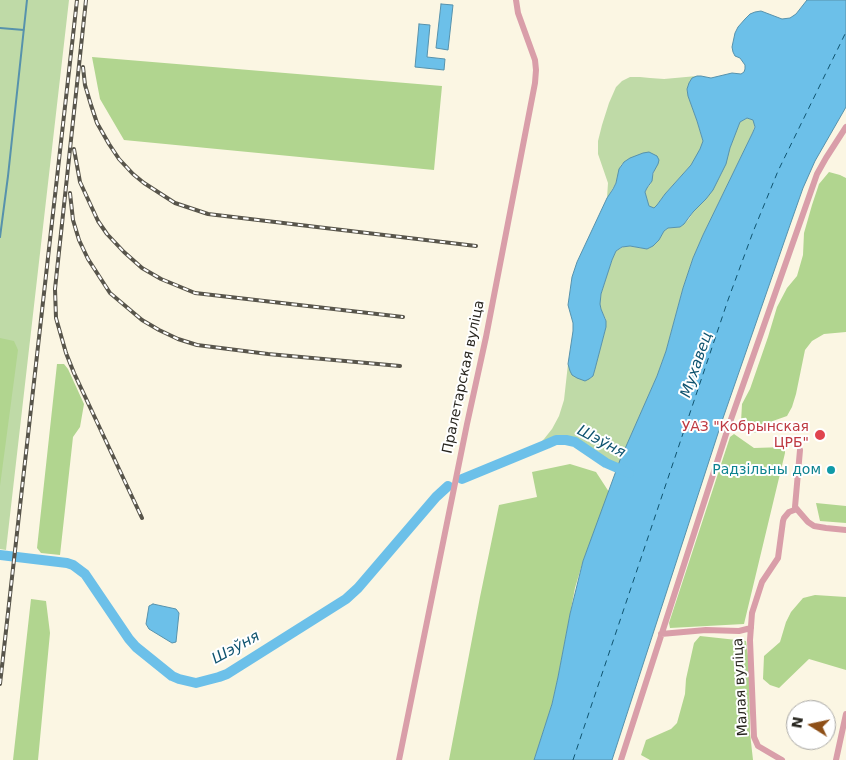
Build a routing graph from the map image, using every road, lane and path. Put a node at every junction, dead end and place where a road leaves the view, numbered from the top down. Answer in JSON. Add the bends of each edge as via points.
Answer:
{"nodes":[{"id":1,"x":516,"y":0,"type":"edge"},
{"id":2,"x":846,"y":127,"type":"edge"},
{"id":3,"x":800,"y":450,"type":"dead end"},
{"id":4,"x":797,"y":509,"type":"junction"},
{"id":5,"x":846,"y":530,"type":"edge"},
{"id":6,"x":751,"y":628,"type":"junction"},
{"id":7,"x":662,"y":634,"type":"junction"},
{"id":8,"x":846,"y":714,"type":"edge"},
{"id":9,"x":399,"y":760,"type":"edge"},
{"id":10,"x":621,"y":760,"type":"edge"},
{"id":11,"x":782,"y":760,"type":"edge"},
{"id":12,"x":836,"y":760,"type":"edge"}],
"edges":[{"from":1,"to":9,"type":"street","name":"Пралетарская вуліца","via":[[535,60],[535,83]]},
{"from":2,"to":7,"type":"street","via":[[818,174],[729,425]]},
{"from":3,"to":4,"type":"street","via":[[794,502]]},
{"from":4,"to":5,"type":"street","via":[[814,526]]},
{"from":4,"to":6,"type":"street","name":"Малая вуліца","via":[[784,518],[778,558],[762,582],[752,613]]},
{"from":6,"to":7,"type":"street"},
{"from":6,"to":11,"type":"street","name":"Малая вуліца","via":[[754,737],[758,746]]},
{"from":7,"to":10,"type":"street"},
{"from":8,"to":12,"type":"street"}]}
